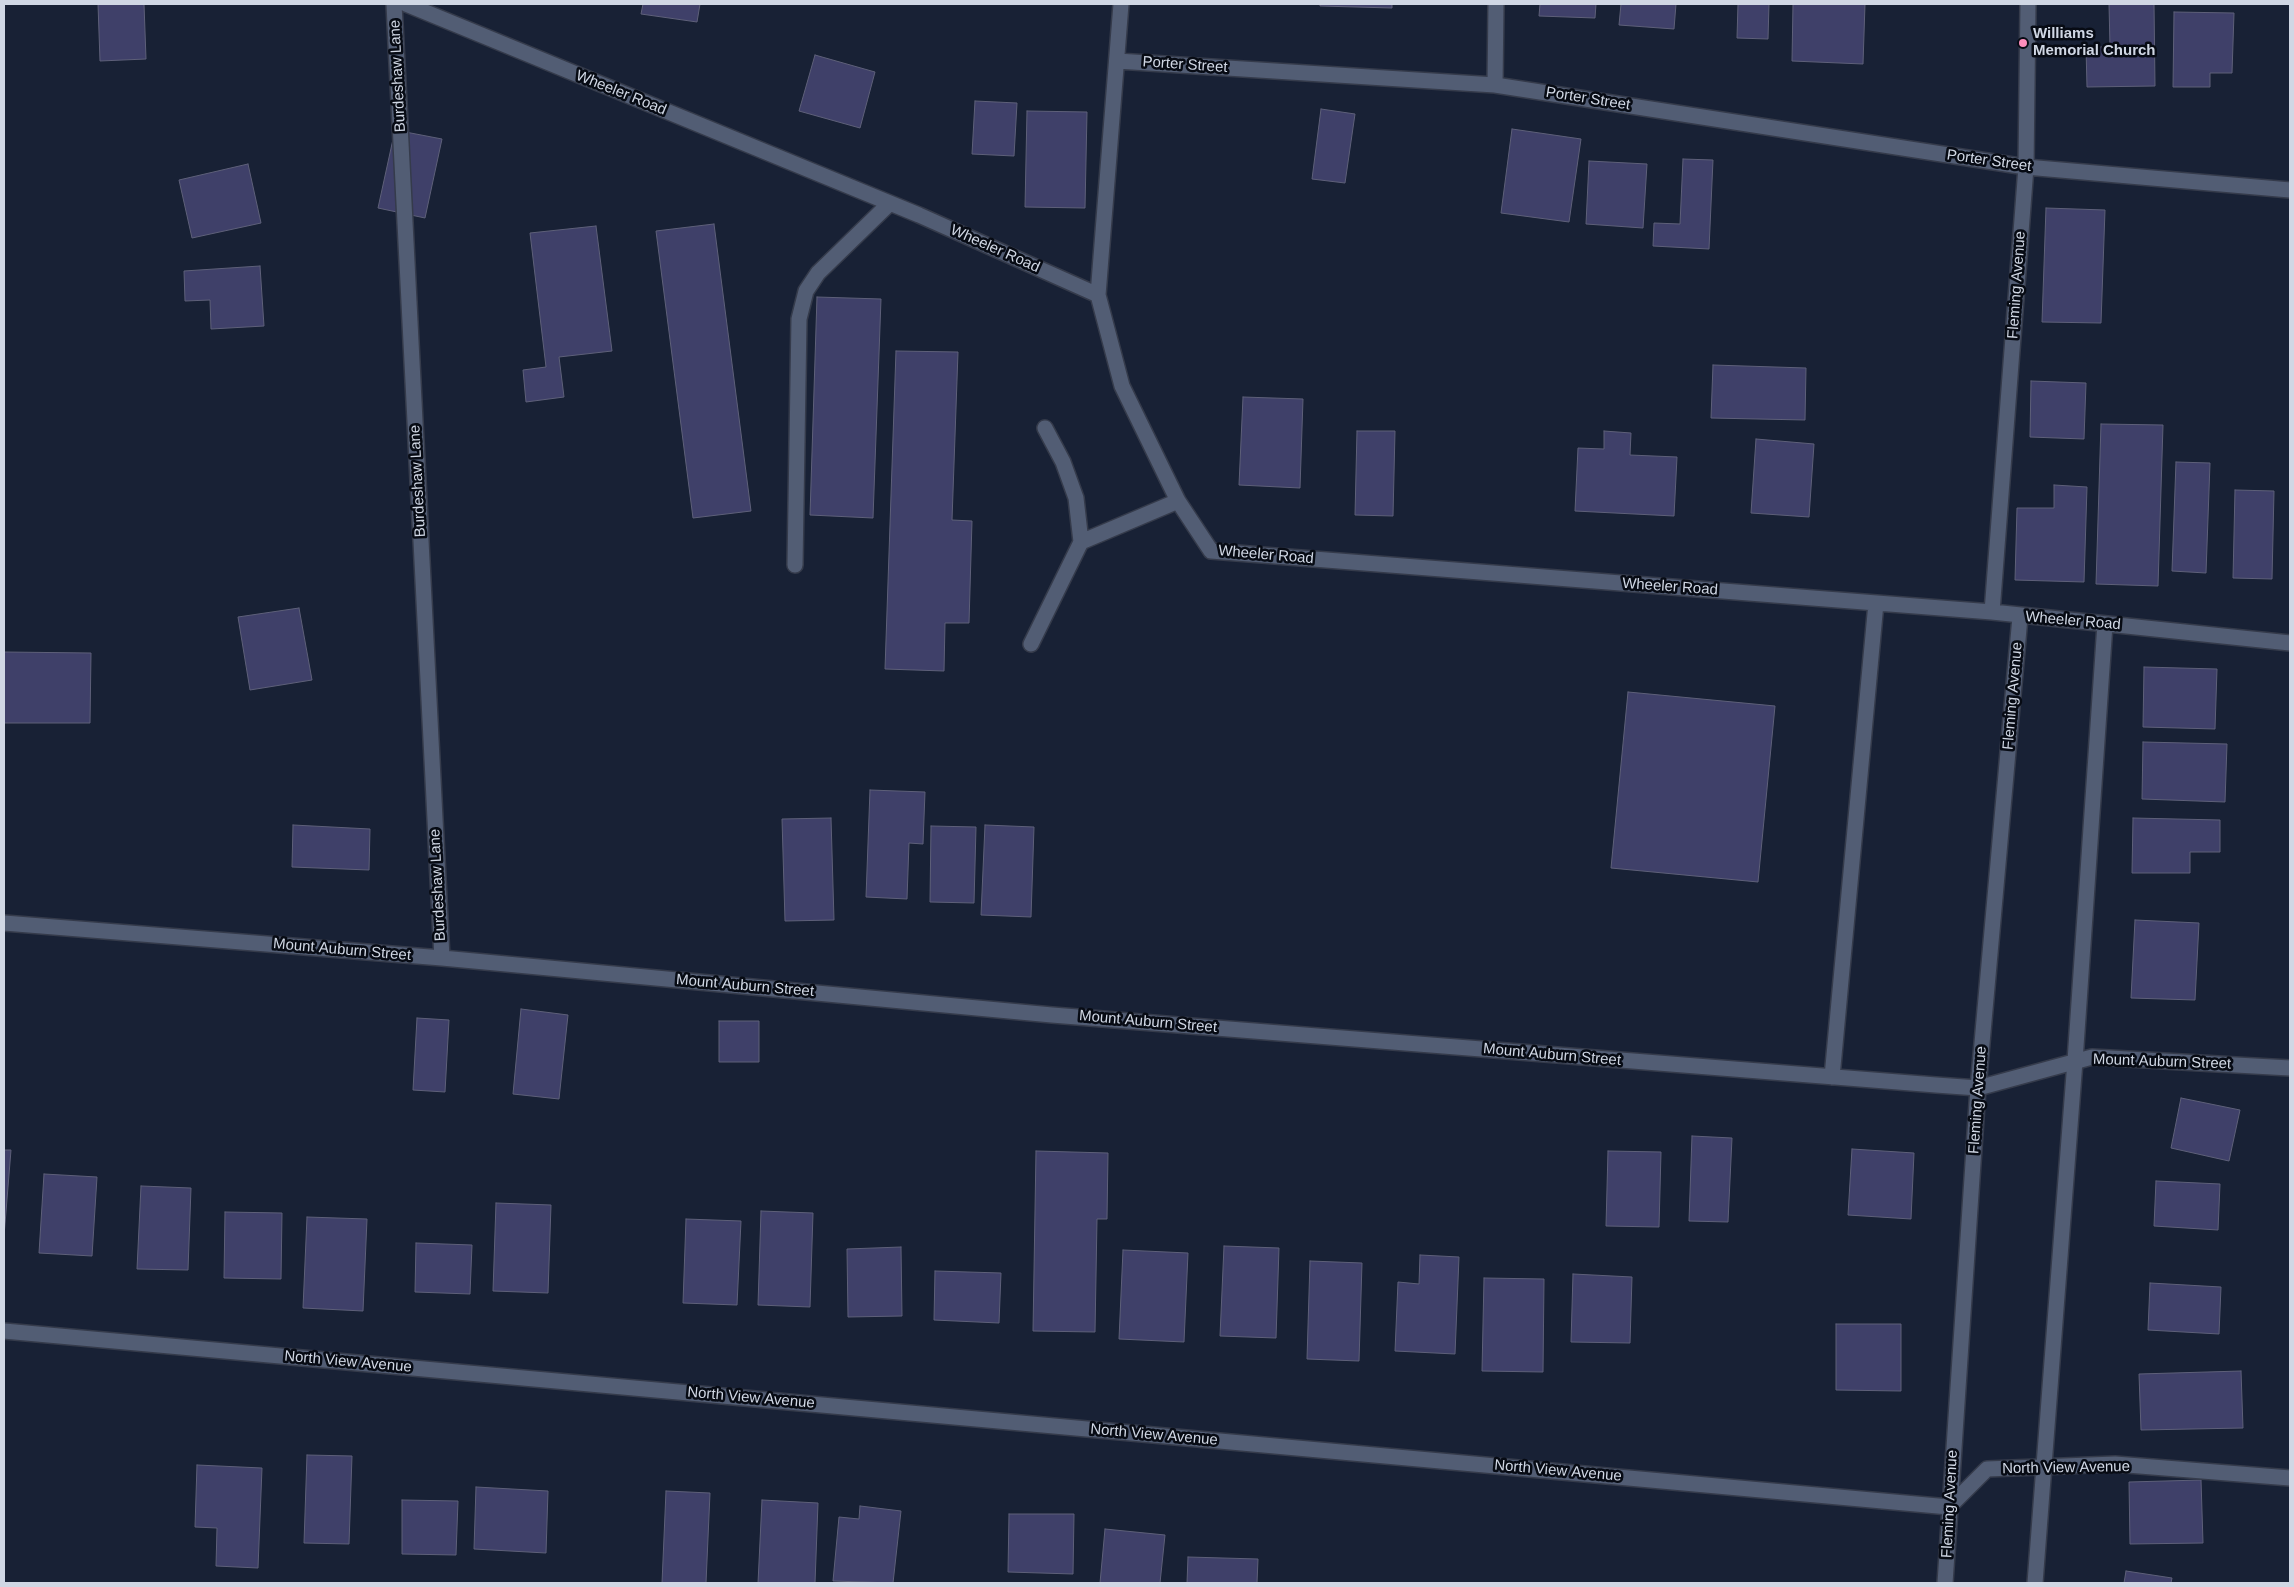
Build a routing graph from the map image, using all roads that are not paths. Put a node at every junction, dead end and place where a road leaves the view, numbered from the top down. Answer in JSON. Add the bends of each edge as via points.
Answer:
{"nodes":[{"id":1,"x":394,"y":4,"type":"edge"},
{"id":2,"x":406,"y":4,"type":"edge"},
{"id":3,"x":1121,"y":4,"type":"edge"},
{"id":4,"x":1496,"y":4,"type":"edge"},
{"id":5,"x":2028,"y":4,"type":"edge"},
{"id":6,"x":1117,"y":61,"type":"junction"},
{"id":7,"x":1495,"y":85,"type":"junction"},
{"id":8,"x":2026,"y":167,"type":"junction"},
{"id":9,"x":2290,"y":190,"type":"edge"},
{"id":10,"x":890,"y":203,"type":"junction"},
{"id":11,"x":1098,"y":295,"type":"junction"},
{"id":12,"x":1045,"y":428,"type":"dead end"},
{"id":13,"x":1178,"y":501,"type":"junction"},
{"id":14,"x":1081,"y":542,"type":"junction"},
{"id":15,"x":795,"y":565,"type":"dead end"},
{"id":16,"x":1876,"y":603,"type":"junction"},
{"id":17,"x":1992,"y":612,"type":"junction"},
{"id":18,"x":2020,"y":617,"type":"junction"},
{"id":19,"x":2105,"y":624,"type":"junction"},
{"id":20,"x":2290,"y":643,"type":"edge"},
{"id":21,"x":1031,"y":644,"type":"dead end"},
{"id":22,"x":4,"y":923,"type":"edge"},
{"id":23,"x":442,"y":958,"type":"junction"},
{"id":24,"x":2075,"y":1061,"type":"junction"},
{"id":25,"x":2290,"y":1068,"type":"edge"},
{"id":26,"x":1832,"y":1077,"type":"junction"},
{"id":27,"x":1978,"y":1088,"type":"junction"},
{"id":28,"x":4,"y":1331,"type":"edge"},
{"id":29,"x":2042,"y":1467,"type":"junction"},
{"id":30,"x":2290,"y":1478,"type":"edge"},
{"id":31,"x":1949,"y":1506,"type":"junction"},
{"id":32,"x":1945,"y":1583,"type":"edge"},
{"id":33,"x":2034,"y":1583,"type":"edge"}],
"edges":[{"from":1,"to":23,"type":"street","name":"Burdeshaw Lane"},
{"from":2,"to":10,"type":"street","name":"Wheeler Road"},
{"from":3,"to":6,"type":"street"},
{"from":4,"to":7,"type":"street"},
{"from":5,"to":8,"type":"street","name":"Fleming Avenue"},
{"from":6,"to":7,"type":"street","name":"Porter Street"},
{"from":6,"to":11,"type":"street"},
{"from":7,"to":8,"type":"street","name":"Porter Street"},
{"from":8,"to":9,"type":"street","name":"Porter Street"},
{"from":8,"to":17,"type":"street","name":"Fleming Avenue"},
{"from":10,"to":11,"type":"street","name":"Wheeler Road"},
{"from":10,"to":15,"type":"street","via":[[818,273],[806,291],[799,319]]},
{"from":11,"to":13,"type":"street","name":"Wheeler Road","via":[[1122,386]]},
{"from":12,"to":14,"type":"street","via":[[1063,462],[1076,498]]},
{"from":13,"to":14,"type":"street"},
{"from":13,"to":16,"type":"street","name":"Wheeler Road","via":[[1211,551]]},
{"from":14,"to":21,"type":"street"},
{"from":16,"to":17,"type":"street","name":"Wheeler Road"},
{"from":16,"to":26,"type":"street"},
{"from":17,"to":18,"type":"street","name":"Wheeler Road"},
{"from":18,"to":19,"type":"street","name":"Wheeler Road"},
{"from":18,"to":27,"type":"street","name":"Fleming Avenue"},
{"from":19,"to":20,"type":"street","name":"Wheeler Road"},
{"from":19,"to":24,"type":"street"},
{"from":22,"to":23,"type":"street","name":"Mount Auburn Street"},
{"from":23,"to":26,"type":"street","name":"Mount Auburn Street","via":[[1062,1016]]},
{"from":24,"to":25,"type":"street","name":"Mount Auburn Street","via":[[2092,1057]]},
{"from":24,"to":27,"type":"street","name":"Mount Auburn Street"},
{"from":24,"to":29,"type":"street"},
{"from":26,"to":27,"type":"street","name":"Mount Auburn Street"},
{"from":27,"to":31,"type":"street","name":"Fleming Avenue"},
{"from":28,"to":31,"type":"street","name":"North View Avenue"},
{"from":29,"to":30,"type":"street","name":"North View Avenue","via":[[2115,1464]]},
{"from":29,"to":31,"type":"street","name":"North View Avenue","via":[[1987,1469]]},
{"from":29,"to":33,"type":"street"},
{"from":31,"to":32,"type":"street","name":"Fleming Avenue"}]}
